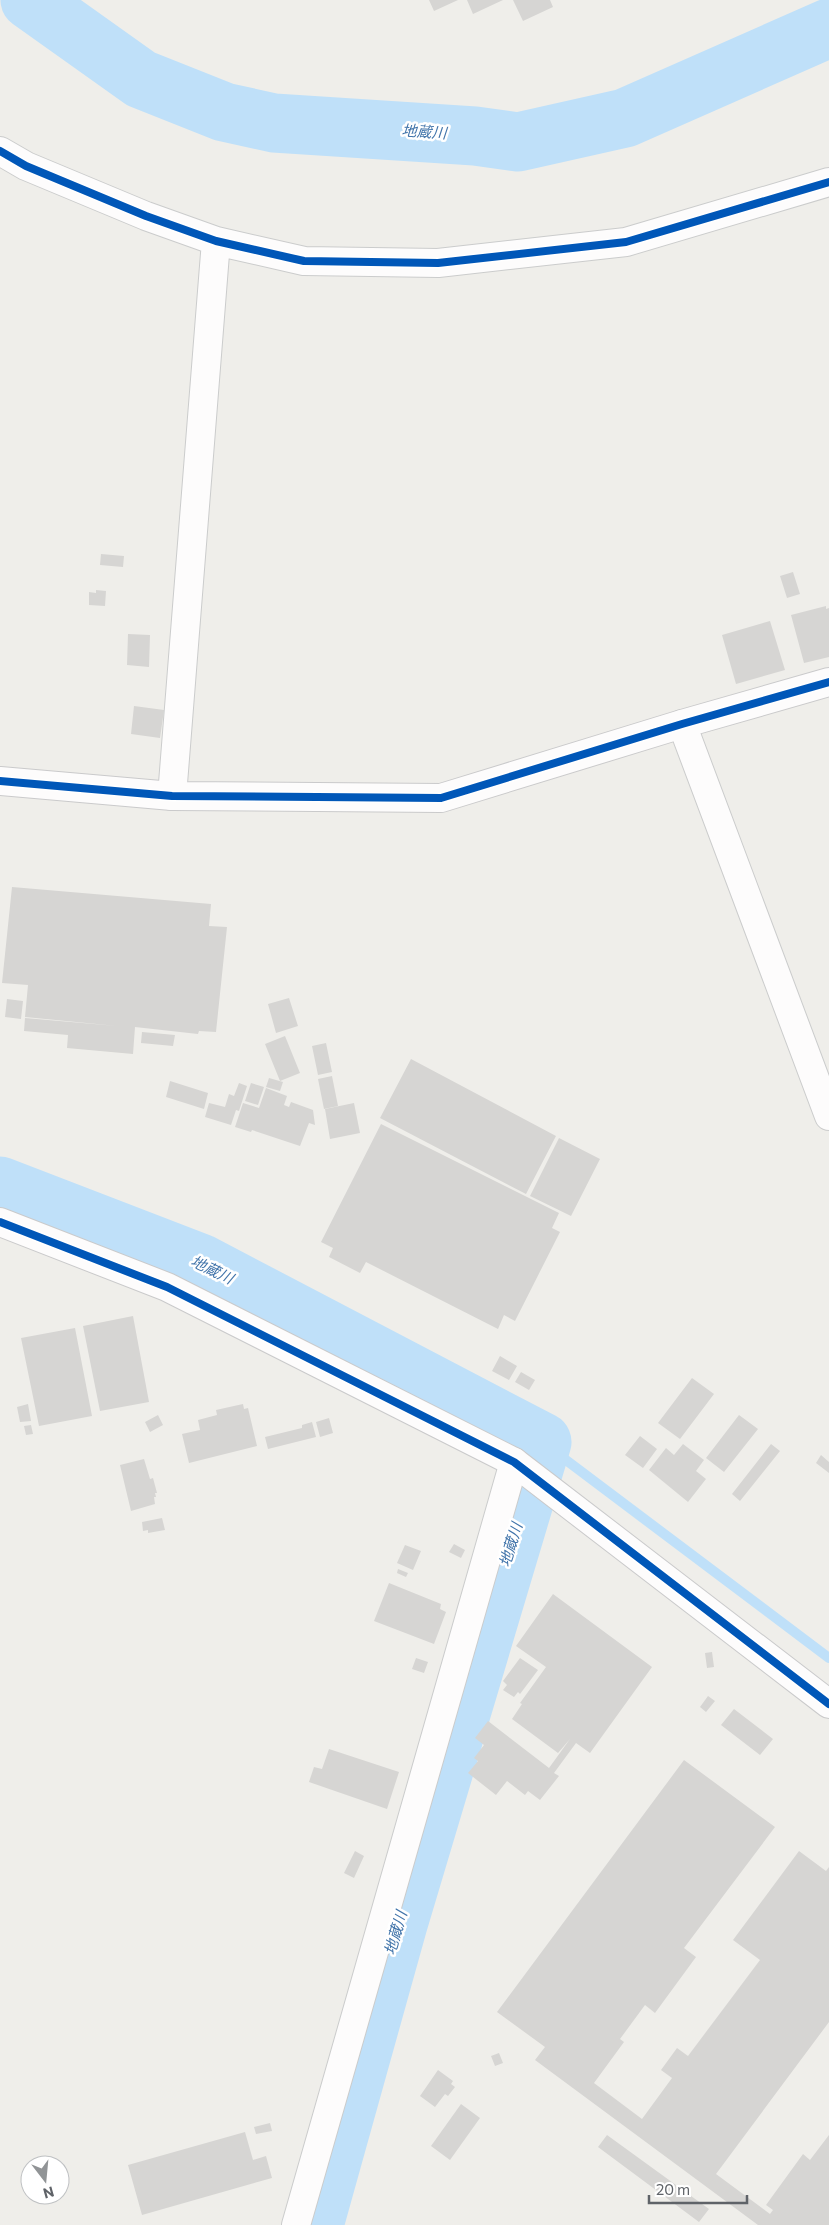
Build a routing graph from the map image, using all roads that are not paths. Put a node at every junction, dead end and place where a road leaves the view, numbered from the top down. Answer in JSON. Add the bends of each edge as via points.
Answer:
{"nodes":[{"id":1,"x":0,"y":151,"type":"edge"},
{"id":2,"x":829,"y":182,"type":"edge"},
{"id":3,"x":216,"y":241,"type":"junction"},
{"id":4,"x":829,"y":682,"type":"edge"},
{"id":5,"x":682,"y":724,"type":"junction"},
{"id":6,"x":0,"y":780,"type":"edge"},
{"id":7,"x":172,"y":796,"type":"junction"},
{"id":8,"x":829,"y":1116,"type":"edge"},
{"id":9,"x":0,"y":1222,"type":"edge"},
{"id":10,"x":514,"y":1462,"type":"junction"},
{"id":11,"x":829,"y":1704,"type":"edge"},
{"id":12,"x":296,"y":2225,"type":"edge"}],
"edges":[{"from":1,"to":3,"type":"street","via":[[26,166],[146,216]]},
{"from":2,"to":3,"type":"street","via":[[626,242],[438,263],[304,261]]},
{"from":3,"to":7,"type":"street"},
{"from":4,"to":5,"type":"street"},
{"from":5,"to":7,"type":"street","via":[[441,798]]},
{"from":5,"to":8,"type":"street"},
{"from":6,"to":7,"type":"street"},
{"from":9,"to":10,"type":"street","via":[[167,1287]]},
{"from":10,"to":11,"type":"street"},
{"from":10,"to":12,"type":"street"}]}
